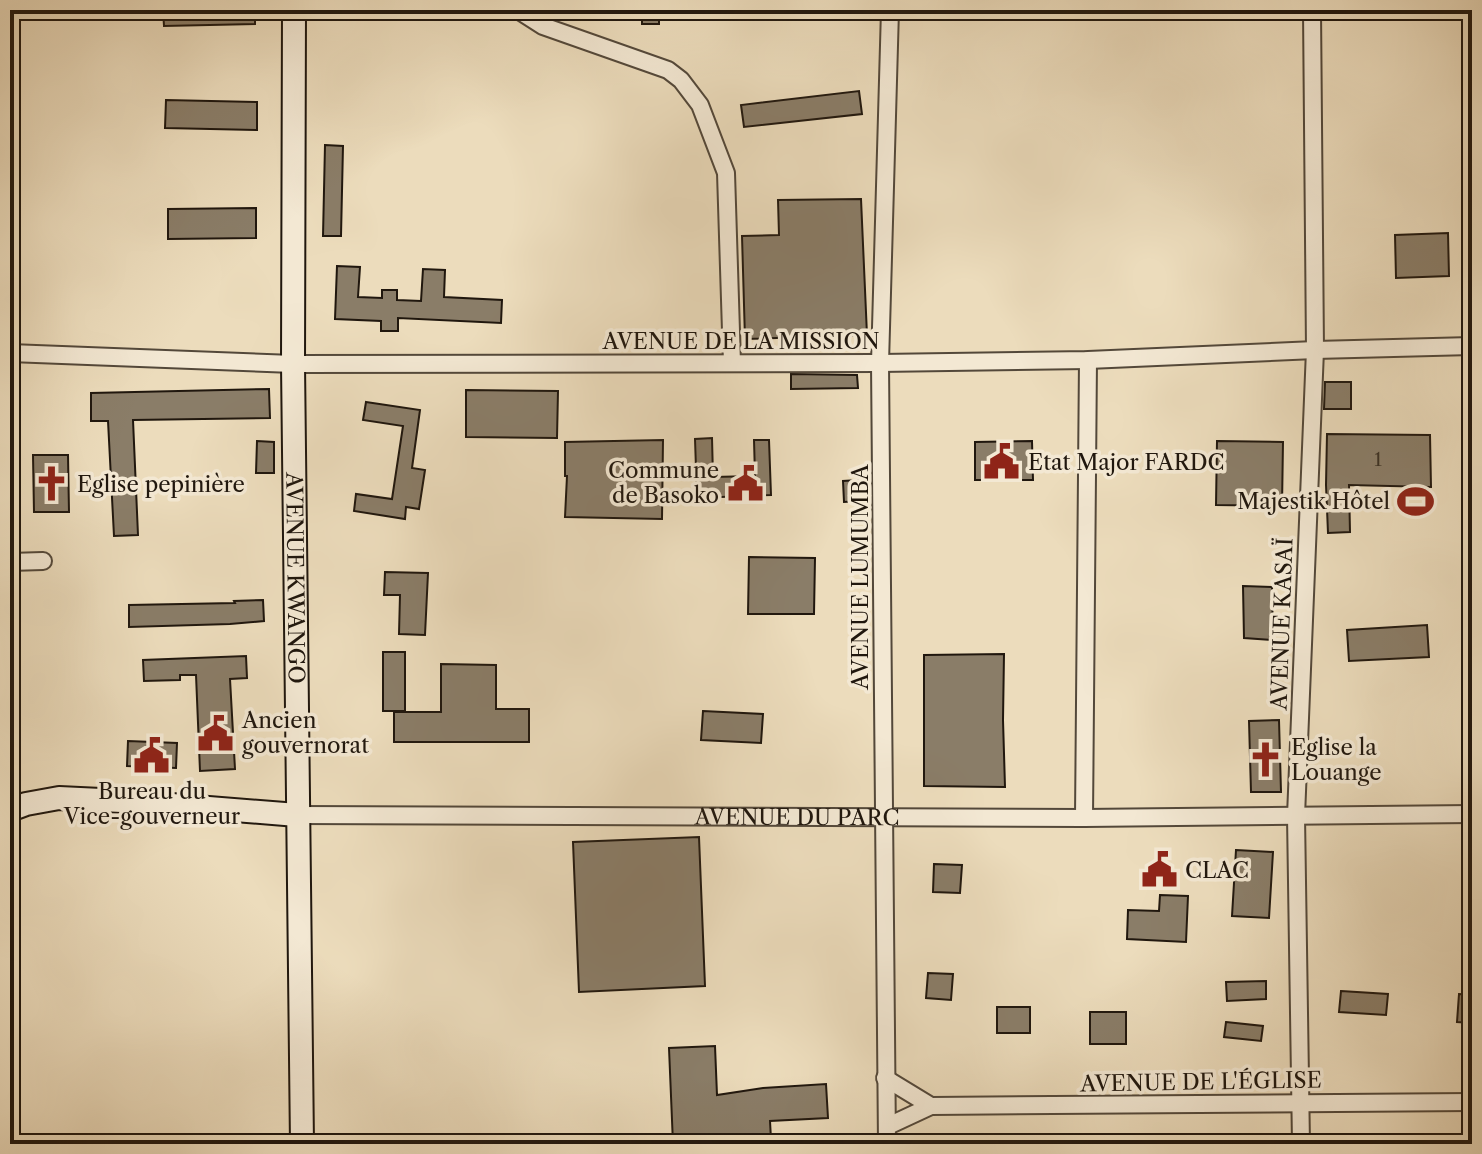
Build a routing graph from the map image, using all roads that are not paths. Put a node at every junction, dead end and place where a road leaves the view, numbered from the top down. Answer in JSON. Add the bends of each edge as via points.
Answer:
{"nodes":[{"id":1,"x":294,"y":10,"type":"edge"},
{"id":2,"x":518,"y":10,"type":"edge"},
{"id":3,"x":890,"y":10,"type":"edge"},
{"id":4,"x":1312,"y":10,"type":"edge"},
{"id":5,"x":1472,"y":346,"type":"edge"},
{"id":6,"x":1315,"y":350,"type":"junction"},
{"id":7,"x":10,"y":353,"type":"edge"},
{"id":8,"x":1088,"y":360,"type":"junction"},
{"id":9,"x":732,"y":363,"type":"junction"},
{"id":10,"x":880,"y":363,"type":"junction"},
{"id":11,"x":293,"y":364,"type":"junction"},
{"id":12,"x":43,"y":561,"type":"dead end"},
{"id":13,"x":10,"y":562,"type":"edge"},
{"id":14,"x":10,"y":810,"type":"edge"},
{"id":15,"x":1472,"y":814,"type":"edge"},
{"id":16,"x":297,"y":815,"type":"junction"},
{"id":17,"x":883,"y":816,"type":"junction"},
{"id":18,"x":1296,"y":816,"type":"junction"},
{"id":19,"x":1084,"y":818,"type":"junction"},
{"id":20,"x":885,"y":1078,"type":"junction"},
{"id":21,"x":1472,"y":1102,"type":"edge"},
{"id":22,"x":1301,"y":1103,"type":"junction"},
{"id":23,"x":931,"y":1106,"type":"junction"},
{"id":24,"x":888,"y":1126,"type":"junction"},
{"id":25,"x":302,"y":1144,"type":"edge"},
{"id":26,"x":887,"y":1144,"type":"edge"},
{"id":27,"x":1301,"y":1144,"type":"edge"}],
"edges":[{"from":1,"to":11,"type":"street","name":"AVENUE KWANGO"},
{"from":2,"to":9,"type":"street","via":[[543,26],[668,70],[700,105],[726,173]]},
{"from":3,"to":10,"type":"street","name":"AVENUE LUMUMBA"},
{"from":4,"to":6,"type":"street","name":"AVENUE KASAÏ"},
{"from":5,"to":6,"type":"street","name":"AVENUE DE LA MISSION"},
{"from":6,"to":8,"type":"street","name":"AVENUE DE LA MISSION"},
{"from":6,"to":18,"type":"street","name":"AVENUE KASAÏ"},
{"from":7,"to":11,"type":"street","name":"AVENUE DE LA MISSION"},
{"from":8,"to":10,"type":"street","name":"AVENUE DE LA MISSION"},
{"from":8,"to":19,"type":"street"},
{"from":9,"to":10,"type":"street","name":"AVENUE DE LA MISSION"},
{"from":9,"to":11,"type":"street","name":"AVENUE DE LA MISSION"},
{"from":10,"to":17,"type":"street","name":"AVENUE LUMUMBA"},
{"from":11,"to":16,"type":"street","name":"AVENUE KWANGO"},
{"from":12,"to":13,"type":"street"},
{"from":14,"to":16,"type":"street","name":"AVENUE DU PARC","via":[[59,798]]},
{"from":15,"to":18,"type":"street","name":"AVENUE DU PARC"},
{"from":16,"to":17,"type":"street","name":"AVENUE DU PARC"},
{"from":16,"to":25,"type":"street","name":"AVENUE KWANGO"},
{"from":17,"to":19,"type":"street","name":"AVENUE DU PARC"},
{"from":17,"to":20,"type":"street","name":"AVENUE LUMUMBA"},
{"from":18,"to":19,"type":"street","name":"AVENUE DU PARC"},
{"from":18,"to":22,"type":"street","name":"AVENUE KASAÏ"},
{"from":20,"to":23,"type":"street"},
{"from":20,"to":24,"type":"street","name":"AVENUE LUMUMBA"},
{"from":21,"to":22,"type":"street","name":"AVENUE DE L'ÉGLISE"},
{"from":22,"to":23,"type":"street","name":"AVENUE DE L'ÉGLISE"},
{"from":22,"to":27,"type":"street","name":"AVENUE KASAÏ"},
{"from":23,"to":24,"type":"street"},
{"from":24,"to":26,"type":"street","name":"AVENUE LUMUMBA"}]}
